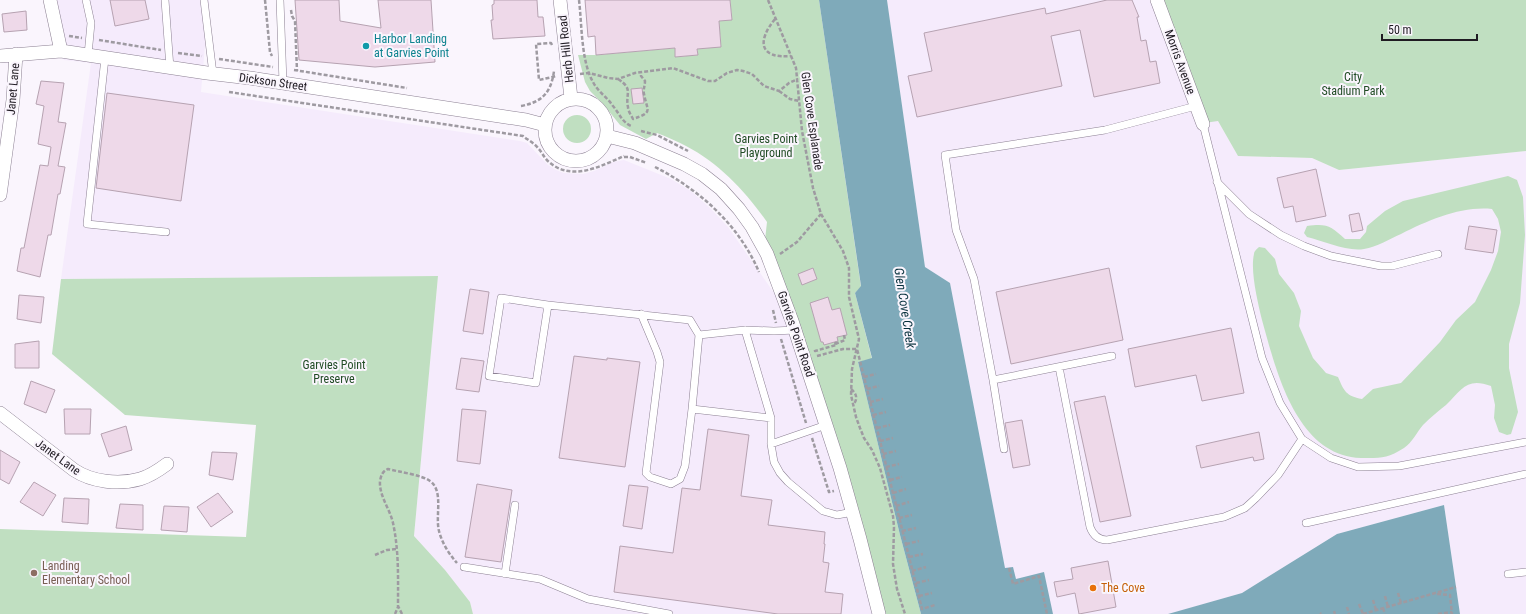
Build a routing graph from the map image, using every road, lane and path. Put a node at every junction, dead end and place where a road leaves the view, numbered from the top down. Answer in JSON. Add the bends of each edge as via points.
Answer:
{"nodes":[{"id":1,"x":50,"y":0,"type":"edge"},
{"id":2,"x":86,"y":0,"type":"edge"},
{"id":3,"x":165,"y":0,"type":"edge"},
{"id":4,"x":204,"y":0,"type":"edge"},
{"id":5,"x":266,"y":0,"type":"edge"},
{"id":6,"x":280,"y":0,"type":"edge"},
{"id":7,"x":560,"y":0,"type":"edge"},
{"id":8,"x":579,"y":0,"type":"edge"},
{"id":9,"x":768,"y":0,"type":"edge"},
{"id":10,"x":1157,"y":0,"type":"edge"},
{"id":11,"x":291,"y":6,"type":"dead end"},
{"id":12,"x":775,"y":19,"type":"junction"},
{"id":13,"x":99,"y":40,"type":"dead end"},
{"id":14,"x":552,"y":50,"type":"dead end"},
{"id":15,"x":61,"y":51,"type":"junction"},
{"id":16,"x":169,"y":51,"type":"junction"},
{"id":17,"x":16,"y":54,"type":"junction"},
{"id":18,"x":88,"y":55,"type":"junction"},
{"id":19,"x":0,"y":56,"type":"edge"},
{"id":20,"x":791,"y":56,"type":"junction"},
{"id":21,"x":105,"y":58,"type":"junction"},
{"id":22,"x":211,"y":58,"type":"junction"},
{"id":23,"x":554,"y":63,"type":"dead end"},
{"id":24,"x":267,"y":66,"type":"junction"},
{"id":25,"x":274,"y":67,"type":"dead end"},
{"id":26,"x":170,"y":68,"type":"junction"},
{"id":27,"x":582,"y":73,"type":"dead end"},
{"id":28,"x":589,"y":73,"type":"junction"},
{"id":29,"x":640,"y":73,"type":"junction"},
{"id":30,"x":213,"y":74,"type":"junction"},
{"id":31,"x":554,"y":76,"type":"junction"},
{"id":32,"x":559,"y":76,"type":"dead end"},
{"id":33,"x":618,"y":79,"type":"junction"},
{"id":34,"x":798,"y":79,"type":"junction"},
{"id":35,"x":283,"y":83,"type":"junction"},
{"id":36,"x":412,"y":88,"type":"dead end"},
{"id":37,"x":229,"y":92,"type":"dead end"},
{"id":38,"x":779,"y":92,"type":"junction"},
{"id":39,"x":571,"y":98,"type":"junction"},
{"id":40,"x":799,"y":101,"type":"junction"},
{"id":41,"x":515,"y":105,"type":"dead end"},
{"id":42,"x":1196,"y":106,"type":"junction"},
{"id":43,"x":633,"y":119,"type":"junction"},
{"id":44,"x":1203,"y":124,"type":"joint"},
{"id":45,"x":545,"y":125,"type":"junction"},
{"id":46,"x":631,"y":126,"type":"junction"},
{"id":47,"x":630,"y":132,"type":"dead end"},
{"id":48,"x":607,"y":136,"type":"junction"},
{"id":49,"x":624,"y":153,"type":"dead end"},
{"id":50,"x":624,"y":157,"type":"junction"},
{"id":51,"x":1217,"y":182,"type":"junction"},
{"id":52,"x":0,"y":195,"type":"edge"},
{"id":53,"x":821,"y":214,"type":"junction"},
{"id":54,"x":166,"y":232,"type":"dead end"},
{"id":55,"x":1438,"y":254,"type":"dead end"},
{"id":56,"x":778,"y":255,"type":"dead end"},
{"id":57,"x":761,"y":276,"type":"dead end"},
{"id":58,"x":548,"y":305,"type":"junction"},
{"id":59,"x":773,"y":306,"type":"dead end"},
{"id":60,"x":641,"y":314,"type":"junction"},
{"id":61,"x":745,"y":330,"type":"junction"},
{"id":62,"x":795,"y":330,"type":"junction"},
{"id":63,"x":778,"y":331,"type":"junction"},
{"id":64,"x":699,"y":336,"type":"junction"},
{"id":65,"x":844,"y":336,"type":"dead end"},
{"id":66,"x":835,"y":344,"type":"dead end"},
{"id":67,"x":857,"y":349,"type":"junction"},
{"id":68,"x":817,"y":356,"type":"dead end"},
{"id":69,"x":1112,"y":356,"type":"dead end"},
{"id":70,"x":1059,"y":367,"type":"junction"},
{"id":71,"x":876,"y":374,"type":"dead end"},
{"id":72,"x":864,"y":377,"type":"junction"},
{"id":73,"x":993,"y":380,"type":"junction"},
{"id":74,"x":879,"y":386,"type":"dead end"},
{"id":75,"x":851,"y":389,"type":"junction"},
{"id":76,"x":867,"y":390,"type":"junction"},
{"id":77,"x":883,"y":399,"type":"dead end"},
{"id":78,"x":870,"y":402,"type":"junction"},
{"id":79,"x":853,"y":406,"type":"junction"},
{"id":80,"x":692,"y":409,"type":"junction"},
{"id":81,"x":886,"y":412,"type":"dead end"},
{"id":82,"x":0,"y":413,"type":"edge"},
{"id":83,"x":873,"y":415,"type":"junction"},
{"id":84,"x":771,"y":418,"type":"junction"},
{"id":85,"x":826,"y":425,"type":"junction"},
{"id":86,"x":890,"y":425,"type":"dead end"},
{"id":87,"x":877,"y":428,"type":"junction"},
{"id":88,"x":809,"y":431,"type":"junction"},
{"id":89,"x":893,"y":438,"type":"dead end"},
{"id":90,"x":1302,"y":439,"type":"junction"},
{"id":91,"x":880,"y":441,"type":"junction"},
{"id":92,"x":1526,"y":442,"type":"edge"},
{"id":93,"x":771,"y":444,"type":"junction"},
{"id":94,"x":1004,"y":449,"type":"dead end"},
{"id":95,"x":896,"y":451,"type":"dead end"},
{"id":96,"x":883,"y":454,"type":"junction"},
{"id":97,"x":167,"y":464,"type":"dead end"},
{"id":98,"x":899,"y":464,"type":"dead end"},
{"id":99,"x":886,"y":467,"type":"junction"},
{"id":100,"x":1526,"y":474,"type":"edge"},
{"id":101,"x":902,"y":477,"type":"dead end"},
{"id":102,"x":890,"y":480,"type":"junction"},
{"id":103,"x":906,"y":489,"type":"dead end"},
{"id":104,"x":834,"y":491,"type":"dead end"},
{"id":105,"x":893,"y":493,"type":"junction"},
{"id":106,"x":909,"y":502,"type":"dead end"},
{"id":107,"x":514,"y":506,"type":"dead end"},
{"id":108,"x":896,"y":506,"type":"junction"},
{"id":109,"x":853,"y":512,"type":"junction"},
{"id":110,"x":912,"y":515,"type":"dead end"},
{"id":111,"x":899,"y":518,"type":"junction"},
{"id":112,"x":1306,"y":523,"type":"dead end"},
{"id":113,"x":916,"y":528,"type":"dead end"},
{"id":114,"x":902,"y":531,"type":"junction"},
{"id":115,"x":919,"y":541,"type":"dead end"},
{"id":116,"x":906,"y":544,"type":"junction"},
{"id":117,"x":397,"y":549,"type":"junction"},
{"id":118,"x":922,"y":554,"type":"dead end"},
{"id":119,"x":375,"y":555,"type":"dead end"},
{"id":120,"x":909,"y":557,"type":"junction"},
{"id":121,"x":464,"y":567,"type":"joint"},
{"id":122,"x":926,"y":567,"type":"dead end"},
{"id":123,"x":1009,"y":568,"type":"dead end"},
{"id":124,"x":912,"y":571,"type":"junction"},
{"id":125,"x":1526,"y":572,"type":"edge"},
{"id":126,"x":505,"y":574,"type":"junction"},
{"id":127,"x":1508,"y":574,"type":"dead end"},
{"id":128,"x":929,"y":580,"type":"dead end"},
{"id":129,"x":916,"y":583,"type":"junction"},
{"id":130,"x":1456,"y":587,"type":"dead end"},
{"id":131,"x":1398,"y":592,"type":"dead end"},
{"id":132,"x":932,"y":593,"type":"dead end"},
{"id":133,"x":1435,"y":594,"type":"junction"},
{"id":134,"x":919,"y":596,"type":"junction"},
{"id":135,"x":1385,"y":596,"type":"dead end"},
{"id":136,"x":1373,"y":600,"type":"dead end"},
{"id":137,"x":1401,"y":603,"type":"junction"},
{"id":138,"x":1359,"y":604,"type":"dead end"},
{"id":139,"x":398,"y":606,"type":"junction"},
{"id":140,"x":935,"y":606,"type":"dead end"},
{"id":141,"x":1388,"y":607,"type":"junction"},
{"id":142,"x":1347,"y":608,"type":"dead end"},
{"id":143,"x":1383,"y":608,"type":"junction"},
{"id":144,"x":1376,"y":610,"type":"junction"},
{"id":145,"x":1452,"y":613,"type":"edge"},
{"id":146,"x":395,"y":614,"type":"edge"},
{"id":147,"x":402,"y":614,"type":"edge"},
{"id":148,"x":669,"y":614,"type":"edge"},
{"id":149,"x":879,"y":614,"type":"edge"},
{"id":150,"x":905,"y":614,"type":"edge"},
{"id":151,"x":1047,"y":614,"type":"edge"},
{"id":152,"x":1349,"y":614,"type":"edge"},
{"id":153,"x":1363,"y":614,"type":"edge"},
{"id":154,"x":1385,"y":614,"type":"edge"},
{"id":155,"x":1438,"y":614,"type":"edge"}],
"edges":[{"from":1,"to":15,"type":"street"},
{"from":2,"to":18,"type":"lane","via":[[91,23]]},
{"from":3,"to":16,"type":"lane"},
{"from":4,"to":22,"type":"lane"},
{"from":5,"to":24,"type":"path","via":[[272,62]]},
{"from":6,"to":35,"type":"lane"},
{"from":7,"to":39,"type":"street","name":"Herb Hill Road"},
{"from":8,"to":28,"type":"path","via":[[586,67]]},
{"from":9,"to":12,"type":"path","name":"Glen Cove Esplanade"},
{"from":10,"to":42,"type":"street","name":"Morris Avenue"},
{"from":11,"to":36,"type":"path","via":[[295,21],[296,70]]},
{"from":12,"to":20,"type":"path","name":"Glen Cove Esplanade"},
{"from":12,"to":20,"type":"path","via":[[768,27],[763,44],[773,55]]},
{"from":13,"to":16,"type":"path"},
{"from":14,"to":31,"type":"path","via":[[551,43],[536,44],[539,80]]},
{"from":15,"to":17,"type":"street","name":"Dickson Street"},
{"from":15,"to":18,"type":"street","name":"Dickson Street"},
{"from":16,"to":22,"type":"path"},
{"from":16,"to":26,"type":"lane"},
{"from":17,"to":19,"type":"street","name":"Dickson Street"},
{"from":17,"to":52,"type":"street","name":"Janet Lane","via":[[13,100]]},
{"from":18,"to":21,"type":"street","name":"Dickson Street"},
{"from":20,"to":34,"type":"path","name":"Glen Cove Esplanade"},
{"from":21,"to":26,"type":"street","name":"Dickson Street"},
{"from":21,"to":54,"type":"lane","via":[[87,224]]},
{"from":22,"to":24,"type":"path"},
{"from":22,"to":30,"type":"lane"},
{"from":23,"to":31,"type":"path"},
{"from":24,"to":25,"type":"path"},
{"from":26,"to":30,"type":"street","name":"Dickson Street"},
{"from":27,"to":28,"type":"path"},
{"from":28,"to":33,"type":"path"},
{"from":28,"to":46,"type":"path","via":[[600,92],[609,100],[620,117]]},
{"from":29,"to":33,"type":"path"},
{"from":29,"to":38,"type":"path","via":[[673,68],[708,81],[743,70],[752,74],[764,86]]},
{"from":29,"to":43,"type":"path","via":[[645,81],[643,90],[648,111],[645,115]]},
{"from":30,"to":35,"type":"street","name":"Dickson Street"},
{"from":31,"to":32,"type":"path"},
{"from":31,"to":41,"type":"path","via":[[547,93],[541,99],[531,104]]},
{"from":33,"to":43,"type":"path","via":[[628,89],[628,108]]},
{"from":34,"to":38,"type":"path"},
{"from":34,"to":40,"type":"path","name":"Glen Cove Esplanade"},
{"from":35,"to":45,"type":"street","name":"Dickson Street"},
{"from":37,"to":50,"type":"path","via":[[523,136],[556,167],[575,172],[586,171]]},
{"from":38,"to":40,"type":"path"},
{"from":39,"to":45,"type":"street","via":[[553,108]]},
{"from":39,"to":48,"type":"street","via":[[582,98],[600,109],[608,127]]},
{"from":40,"to":53,"type":"path","name":"Glen Cove Esplanade","via":[[806,159]]},
{"from":42,"to":44,"type":"street","name":"Morris Avenue"},
{"from":42,"to":73,"type":"lane","via":[[1105,130],[945,155],[956,230],[974,279]]},
{"from":43,"to":46,"type":"path"},
{"from":44,"to":51,"type":"lane"},
{"from":45,"to":48,"type":"street","via":[[545,136],[549,146],[565,160],[576,162],[596,154]]},
{"from":46,"to":47,"type":"path"},
{"from":48,"to":62,"type":"street","name":"Garvies Point Road","via":[[635,144],[684,164],[721,189],[752,227],[767,254]]},
{"from":49,"to":50,"type":"path"},
{"from":50,"to":57,"type":"path","via":[[656,167],[698,193],[730,225],[755,262]]},
{"from":51,"to":55,"type":"lane","via":[[1249,214],[1281,235],[1331,256],[1392,266]]},
{"from":51,"to":90,"type":"lane","via":[[1262,358],[1280,403]]},
{"from":53,"to":56,"type":"path","via":[[797,242]]},
{"from":53,"to":67,"type":"path","name":"Glen Cove Esplanade","via":[[847,261],[849,297],[859,339]]},
{"from":58,"to":58,"type":"lane","via":[[536,383],[489,376],[501,298]]},
{"from":58,"to":60,"type":"lane"},
{"from":59,"to":63,"type":"path"},
{"from":60,"to":64,"type":"lane","via":[[690,320]]},
{"from":60,"to":80,"type":"lane","via":[[660,362],[646,473],[650,477],[671,484],[680,479],[685,466]]},
{"from":61,"to":63,"type":"lane"},
{"from":61,"to":64,"type":"lane"},
{"from":61,"to":84,"type":"lane"},
{"from":62,"to":63,"type":"lane"},
{"from":62,"to":85,"type":"street","name":"Garvies Point Road"},
{"from":63,"to":88,"type":"path"},
{"from":64,"to":80,"type":"lane"},
{"from":65,"to":66,"type":"path","via":[[845,340]]},
{"from":67,"to":68,"type":"path","via":[[843,349]]},
{"from":67,"to":72,"type":"path"},
{"from":67,"to":75,"type":"path","name":"Glen Cove Esplanade"},
{"from":69,"to":70,"type":"lane"},
{"from":70,"to":73,"type":"lane"},
{"from":70,"to":90,"type":"lane","via":[[1090,527],[1093,534],[1101,539],[1107,540],[1224,517],[1245,508],[1278,475]]},
{"from":71,"to":72,"type":"path"},
{"from":72,"to":76,"type":"path"},
{"from":73,"to":94,"type":"lane"},
{"from":74,"to":76,"type":"path"},
{"from":75,"to":79,"type":"path","name":"Glen Cove Esplanade"},
{"from":75,"to":79,"type":"path","via":[[857,396]]},
{"from":76,"to":78,"type":"path"},
{"from":77,"to":78,"type":"path"},
{"from":78,"to":83,"type":"path"},
{"from":79,"to":150,"type":"path","name":"Glen Cove Esplanade","via":[[864,438],[880,468],[893,516],[893,564]]},
{"from":80,"to":84,"type":"lane"},
{"from":81,"to":83,"type":"path"},
{"from":82,"to":97,"type":"street","name":"Janet Lane","via":[[74,470],[88,477],[106,482],[140,479],[154,474]]},
{"from":83,"to":87,"type":"path"},
{"from":84,"to":93,"type":"lane"},
{"from":85,"to":88,"type":"lane"},
{"from":85,"to":109,"type":"street","name":"Garvies Point Road"},
{"from":86,"to":87,"type":"path"},
{"from":87,"to":91,"type":"path"},
{"from":88,"to":93,"type":"lane"},
{"from":88,"to":104,"type":"path","via":[[829,492]]},
{"from":89,"to":91,"type":"path"},
{"from":90,"to":92,"type":"lane","via":[[1331,458],[1358,467],[1399,466]]},
{"from":91,"to":96,"type":"path"},
{"from":93,"to":109,"type":"lane","via":[[774,462],[788,482],[823,511],[837,515]]},
{"from":95,"to":96,"type":"path"},
{"from":96,"to":99,"type":"path"},
{"from":98,"to":99,"type":"path"},
{"from":99,"to":102,"type":"path"},
{"from":100,"to":112,"type":"lane"},
{"from":101,"to":102,"type":"path"},
{"from":102,"to":105,"type":"path"},
{"from":103,"to":105,"type":"path"},
{"from":105,"to":108,"type":"path"},
{"from":106,"to":108,"type":"path"},
{"from":107,"to":126,"type":"lane"},
{"from":108,"to":111,"type":"path"},
{"from":109,"to":149,"type":"street","name":"Garvies Point Road"},
{"from":110,"to":111,"type":"path"},
{"from":111,"to":114,"type":"path"},
{"from":113,"to":114,"type":"path"},
{"from":114,"to":116,"type":"path"},
{"from":115,"to":116,"type":"path"},
{"from":116,"to":120,"type":"path"},
{"from":117,"to":119,"type":"path"},
{"from":117,"to":121,"type":"path","via":[[392,520],[382,495],[380,481],[382,473],[388,469],[429,480],[436,487],[439,531],[450,556]]},
{"from":117,"to":139,"type":"path"},
{"from":118,"to":120,"type":"path"},
{"from":120,"to":124,"type":"path"},
{"from":121,"to":126,"type":"lane"},
{"from":122,"to":124,"type":"path"},
{"from":123,"to":151,"type":"path","via":[[1013,584],[1039,576]]},
{"from":124,"to":129,"type":"path"},
{"from":125,"to":127,"type":"lane"},
{"from":126,"to":148,"type":"lane","via":[[540,579],[588,599]]},
{"from":128,"to":129,"type":"path"},
{"from":129,"to":134,"type":"path"},
{"from":130,"to":133,"type":"path"},
{"from":131,"to":137,"type":"path"},
{"from":132,"to":134,"type":"path"},
{"from":133,"to":137,"type":"path"},
{"from":133,"to":145,"type":"path","via":[[1450,595]]},
{"from":134,"to":140,"type":"path","via":[[922,609]]},
{"from":135,"to":141,"type":"path"},
{"from":136,"to":144,"type":"path"},
{"from":137,"to":141,"type":"path"},
{"from":138,"to":153,"type":"path"},
{"from":139,"to":146,"type":"path"},
{"from":139,"to":147,"type":"path"},
{"from":141,"to":143,"type":"path"},
{"from":142,"to":152,"type":"path"},
{"from":143,"to":144,"type":"path"},
{"from":143,"to":154,"type":"path"},
{"from":144,"to":153,"type":"path"},
{"from":145,"to":155,"type":"path"}]}
